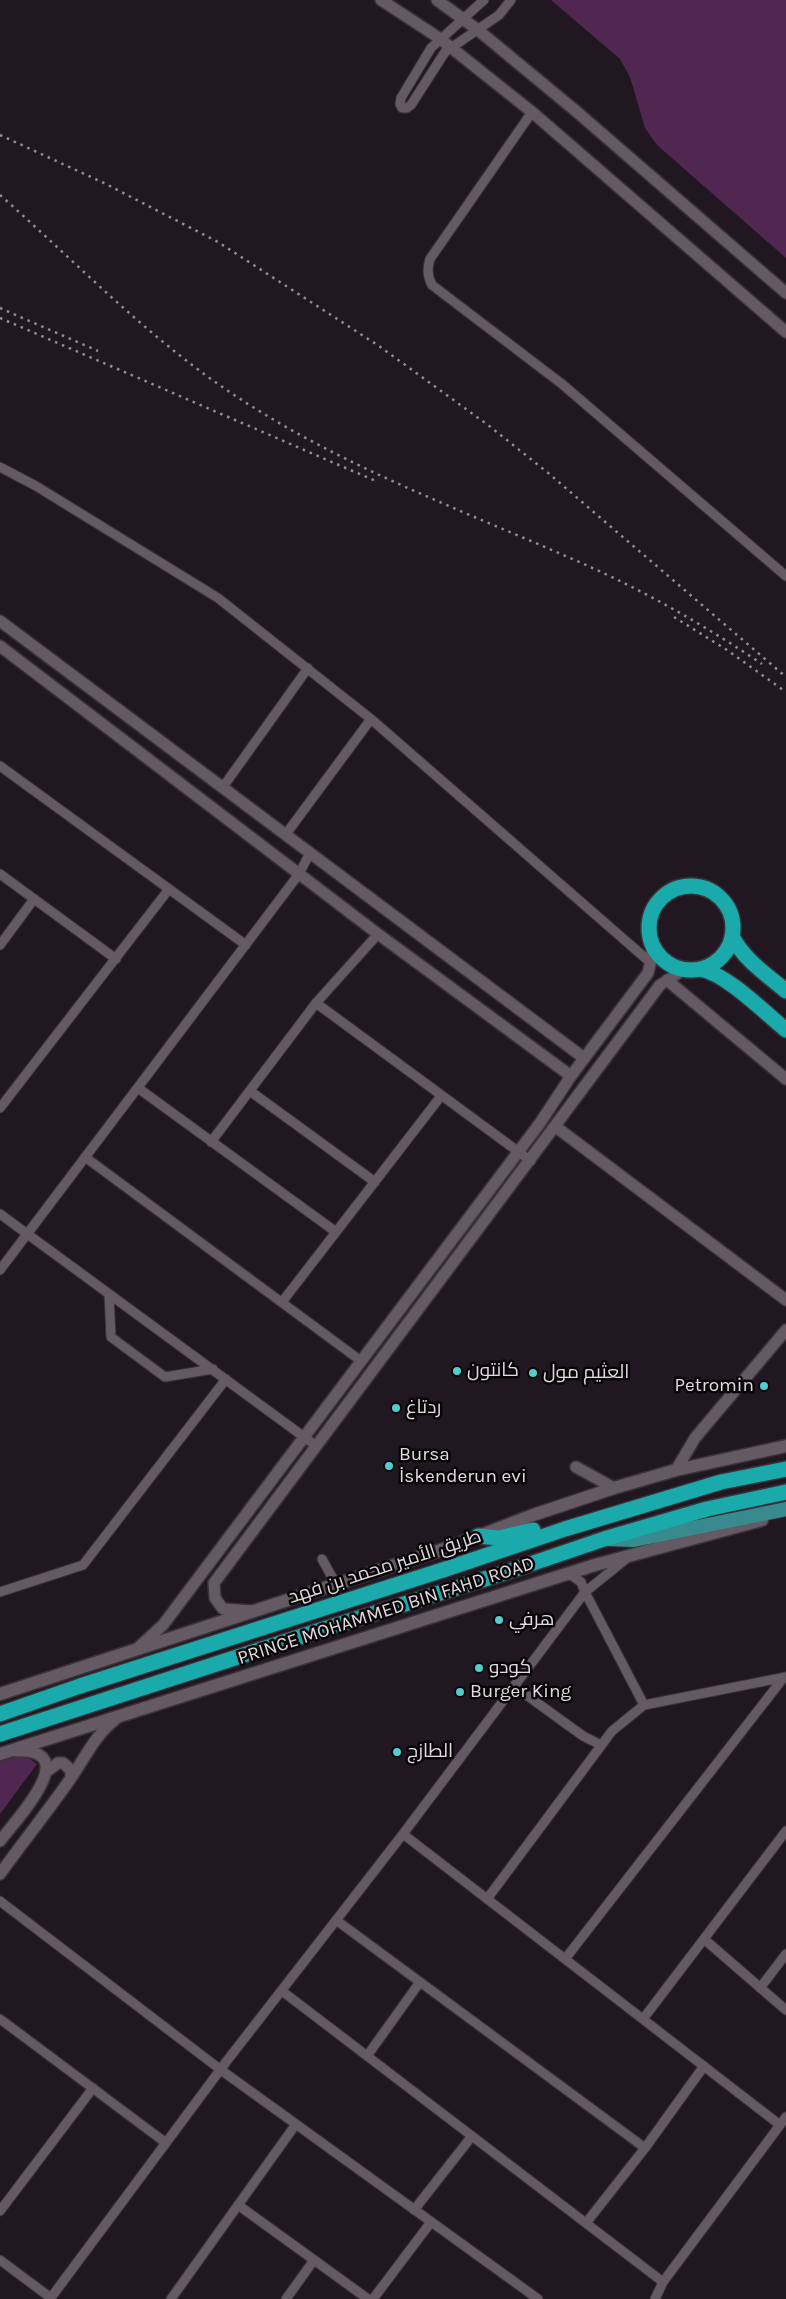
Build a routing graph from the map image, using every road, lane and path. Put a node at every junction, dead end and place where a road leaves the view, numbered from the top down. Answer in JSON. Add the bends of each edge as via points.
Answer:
{"nodes":[{"id":1,"x":381,"y":0,"type":"edge"},
{"id":2,"x":437,"y":0,"type":"edge"},
{"id":3,"x":484,"y":0,"type":"edge"},
{"id":4,"x":511,"y":0,"type":"edge"},
{"id":5,"x":463,"y":18,"type":"junction"},
{"id":6,"x":478,"y":30,"type":"junction"},
{"id":7,"x":439,"y":38,"type":"junction"},
{"id":8,"x":451,"y":47,"type":"junction"},
{"id":9,"x":532,"y":112,"type":"junction"},
{"id":10,"x":786,"y":293,"type":"edge"},
{"id":11,"x":786,"y":332,"type":"edge"},
{"id":12,"x":0,"y":467,"type":"edge"},
{"id":13,"x":786,"y":576,"type":"edge"},
{"id":14,"x":0,"y":621,"type":"edge"},
{"id":15,"x":0,"y":646,"type":"edge"},
{"id":16,"x":308,"y":668,"type":"junction"},
{"id":17,"x":371,"y":719,"type":"junction"},
{"id":18,"x":0,"y":766,"type":"edge"},
{"id":19,"x":223,"y":787,"type":"junction"},
{"id":20,"x":286,"y":834,"type":"junction"},
{"id":21,"x":310,"y":853,"type":"junction"},
{"id":22,"x":0,"y":874,"type":"edge"},
{"id":23,"x":299,"y":874,"type":"junction"},
{"id":24,"x":169,"y":889,"type":"junction"},
{"id":25,"x":34,"y":899,"type":"junction"},
{"id":26,"x":378,"y":934,"type":"junction"},
{"id":27,"x":732,"y":936,"type":"junction"},
{"id":28,"x":0,"y":945,"type":"edge"},
{"id":29,"x":246,"y":945,"type":"junction"},
{"id":30,"x":652,"y":945,"type":"junction"},
{"id":31,"x":116,"y":959,"type":"junction"},
{"id":32,"x":651,"y":963,"type":"junction"},
{"id":33,"x":683,"y":970,"type":"junction"},
{"id":34,"x":700,"y":970,"type":"junction"},
{"id":35,"x":667,"y":980,"type":"junction"},
{"id":36,"x":786,"y":991,"type":"edge"},
{"id":37,"x":316,"y":1003,"type":"junction"},
{"id":38,"x":786,"y":1030,"type":"edge"},
{"id":39,"x":584,"y":1058,"type":"junction"},
{"id":40,"x":571,"y":1076,"type":"junction"},
{"id":41,"x":786,"y":1078,"type":"edge"},
{"id":42,"x":138,"y":1088,"type":"junction"},
{"id":43,"x":250,"y":1090,"type":"junction"},
{"id":44,"x":441,"y":1096,"type":"junction"},
{"id":45,"x":3,"y":1098,"type":"edge"},
{"id":46,"x":0,"y":1108,"type":"edge"},
{"id":47,"x":556,"y":1127,"type":"junction"},
{"id":48,"x":211,"y":1142,"type":"junction"},
{"id":49,"x":519,"y":1151,"type":"junction"},
{"id":50,"x":85,"y":1157,"type":"junction"},
{"id":51,"x":531,"y":1161,"type":"junction"},
{"id":52,"x":374,"y":1182,"type":"junction"},
{"id":53,"x":0,"y":1214,"type":"edge"},
{"id":54,"x":336,"y":1232,"type":"junction"},
{"id":55,"x":27,"y":1234,"type":"junction"},
{"id":56,"x":0,"y":1270,"type":"edge"},
{"id":57,"x":109,"y":1294,"type":"junction"},
{"id":58,"x":786,"y":1300,"type":"edge"},
{"id":59,"x":282,"y":1302,"type":"junction"},
{"id":60,"x":786,"y":1330,"type":"edge"},
{"id":61,"x":361,"y":1361,"type":"junction"},
{"id":62,"x":213,"y":1370,"type":"junction"},
{"id":63,"x":226,"y":1379,"type":"junction"},
{"id":64,"x":305,"y":1436,"type":"junction"},
{"id":65,"x":315,"y":1445,"type":"junction"},
{"id":66,"x":786,"y":1446,"type":"edge"},
{"id":67,"x":576,"y":1466,"type":"dead end"},
{"id":68,"x":786,"y":1469,"type":"edge"},
{"id":69,"x":676,"y":1470,"type":"junction"},
{"id":70,"x":614,"y":1488,"type":"junction"},
{"id":71,"x":786,"y":1492,"type":"edge"},
{"id":72,"x":786,"y":1509,"type":"edge"},
{"id":73,"x":786,"y":1514,"type":"edge"},
{"id":74,"x":565,"y":1529,"type":"junction"},
{"id":75,"x":478,"y":1536,"type":"junction"},
{"id":76,"x":604,"y":1539,"type":"junction"},
{"id":77,"x":632,"y":1555,"type":"junction"},
{"id":78,"x":322,"y":1558,"type":"dead end"},
{"id":79,"x":568,"y":1574,"type":"junction"},
{"id":80,"x":336,"y":1584,"type":"junction"},
{"id":81,"x":0,"y":1592,"type":"edge"},
{"id":82,"x":585,"y":1592,"type":"junction"},
{"id":83,"x":252,"y":1611,"type":"junction"},
{"id":84,"x":139,"y":1647,"type":"junction"},
{"id":85,"x":785,"y":1677,"type":"edge"},
{"id":86,"x":514,"y":1686,"type":"junction"},
{"id":87,"x":0,"y":1694,"type":"edge"},
{"id":88,"x":644,"y":1705,"type":"junction"},
{"id":89,"x":0,"y":1714,"type":"edge"},
{"id":90,"x":122,"y":1715,"type":"junction"},
{"id":91,"x":0,"y":1734,"type":"edge"},
{"id":92,"x":601,"y":1745,"type":"junction"},
{"id":93,"x":5,"y":1753,"type":"edge"},
{"id":94,"x":46,"y":1772,"type":"junction"},
{"id":95,"x":71,"y":1777,"type":"junction"},
{"id":96,"x":786,"y":1831,"type":"edge"},
{"id":97,"x":403,"y":1834,"type":"junction"},
{"id":98,"x":0,"y":1841,"type":"edge"},
{"id":99,"x":0,"y":1874,"type":"edge"},
{"id":100,"x":487,"y":1899,"type":"junction"},
{"id":101,"x":0,"y":1901,"type":"edge"},
{"id":102,"x":336,"y":1920,"type":"junction"},
{"id":103,"x":704,"y":1939,"type":"junction"},
{"id":104,"x":786,"y":1954,"type":"edge"},
{"id":105,"x":565,"y":1958,"type":"junction"},
{"id":106,"x":420,"y":1982,"type":"junction"},
{"id":107,"x":760,"y":1988,"type":"junction"},
{"id":108,"x":282,"y":1991,"type":"junction"},
{"id":109,"x":786,"y":2010,"type":"edge"},
{"id":110,"x":0,"y":2019,"type":"edge"},
{"id":111,"x":643,"y":2019,"type":"junction"},
{"id":112,"x":367,"y":2056,"type":"junction"},
{"id":113,"x":704,"y":2066,"type":"junction"},
{"id":114,"x":221,"y":2070,"type":"junction"},
{"id":115,"x":93,"y":2088,"type":"junction"},
{"id":116,"x":783,"y":2121,"type":"edge"},
{"id":117,"x":296,"y":2124,"type":"junction"},
{"id":118,"x":472,"y":2136,"type":"junction"},
{"id":119,"x":166,"y":2143,"type":"junction"},
{"id":120,"x":645,"y":2148,"type":"junction"},
{"id":121,"x":238,"y":2205,"type":"junction"},
{"id":122,"x":414,"y":2210,"type":"junction"},
{"id":123,"x":0,"y":2211,"type":"edge"},
{"id":124,"x":431,"y":2222,"type":"junction"},
{"id":125,"x":586,"y":2223,"type":"junction"},
{"id":126,"x":0,"y":2260,"type":"edge"},
{"id":127,"x":314,"y":2260,"type":"junction"},
{"id":128,"x":663,"y":2282,"type":"junction"},
{"id":129,"x":51,"y":2299,"type":"edge"},
{"id":130,"x":171,"y":2299,"type":"edge"},
{"id":131,"x":286,"y":2299,"type":"edge"},
{"id":132,"x":368,"y":2299,"type":"edge"},
{"id":133,"x":373,"y":2299,"type":"edge"},
{"id":134,"x":538,"y":2299,"type":"edge"},
{"id":135,"x":655,"y":2299,"type":"edge"}],
"edges":[{"from":1,"to":7,"type":"street"},
{"from":2,"to":5,"type":"street"},
{"from":3,"to":5,"type":"street"},
{"from":4,"to":6,"type":"street","via":[[499,15]]},
{"from":5,"to":6,"type":"street"},
{"from":5,"to":7,"type":"street"},
{"from":6,"to":8,"type":"street"},
{"from":6,"to":10,"type":"street"},
{"from":7,"to":8,"type":"street"},
{"from":7,"to":8,"type":"street","via":[[401,98],[402,108],[411,105],[440,57]]},
{"from":8,"to":9,"type":"street"},
{"from":9,"to":11,"type":"street"},
{"from":9,"to":13,"type":"street","via":[[430,259],[429,279],[432,285],[562,384]]},
{"from":12,"to":16,"type":"street","via":[[218,598]]},
{"from":14,"to":19,"type":"street"},
{"from":15,"to":23,"type":"street"},
{"from":16,"to":17,"type":"street"},
{"from":16,"to":19,"type":"street"},
{"from":17,"to":20,"type":"street"},
{"from":17,"to":32,"type":"street"},
{"from":18,"to":24,"type":"street"},
{"from":19,"to":20,"type":"street"},
{"from":20,"to":21,"type":"street"},
{"from":21,"to":23,"type":"street"},
{"from":21,"to":39,"type":"street"},
{"from":22,"to":25,"type":"street"},
{"from":23,"to":26,"type":"street"},
{"from":23,"to":29,"type":"street"},
{"from":24,"to":29,"type":"street"},
{"from":24,"to":31,"type":"street"},
{"from":25,"to":28,"type":"street"},
{"from":25,"to":31,"type":"street"},
{"from":26,"to":37,"type":"street"},
{"from":26,"to":40,"type":"street"},
{"from":27,"to":30,"type":"highway","via":[[732,919],[726,904],[714,892],[690,886],[674,889],[655,905],[649,929]]},
{"from":27,"to":34,"type":"highway","via":[[721,958]]},
{"from":27,"to":36,"type":"highway","via":[[749,959]]},
{"from":29,"to":42,"type":"street"},
{"from":30,"to":32,"type":"street"},
{"from":30,"to":33,"type":"highway","via":[[668,964]]},
{"from":31,"to":45,"type":"street"},
{"from":32,"to":39,"type":"street","via":[[648,972]]},
{"from":33,"to":34,"type":"highway"},
{"from":33,"to":35,"type":"street"},
{"from":34,"to":38,"type":"highway","via":[[711,971],[723,978]]},
{"from":35,"to":41,"type":"street"},
{"from":35,"to":47,"type":"street","via":[[660,985]]},
{"from":37,"to":43,"type":"street"},
{"from":37,"to":44,"type":"street"},
{"from":39,"to":40,"type":"street"},
{"from":40,"to":49,"type":"street"},
{"from":42,"to":48,"type":"street"},
{"from":42,"to":50,"type":"street"},
{"from":43,"to":48,"type":"street"},
{"from":43,"to":52,"type":"street"},
{"from":44,"to":49,"type":"street"},
{"from":44,"to":52,"type":"street"},
{"from":45,"to":46,"type":"street"},
{"from":47,"to":51,"type":"street"},
{"from":47,"to":58,"type":"street"},
{"from":48,"to":54,"type":"street"},
{"from":49,"to":51,"type":"street"},
{"from":49,"to":61,"type":"street"},
{"from":50,"to":55,"type":"street"},
{"from":50,"to":59,"type":"street"},
{"from":51,"to":65,"type":"street"},
{"from":52,"to":54,"type":"street"},
{"from":53,"to":55,"type":"street"},
{"from":54,"to":59,"type":"street"},
{"from":55,"to":56,"type":"street"},
{"from":55,"to":57,"type":"street"},
{"from":57,"to":62,"type":"street"},
{"from":57,"to":62,"type":"street","via":[[111,1337],[165,1377]]},
{"from":59,"to":61,"type":"street"},
{"from":60,"to":69,"type":"street","via":[[695,1438]]},
{"from":61,"to":64,"type":"street"},
{"from":62,"to":63,"type":"street"},
{"from":63,"to":64,"type":"street"},
{"from":63,"to":81,"type":"street","via":[[83,1565]]},
{"from":64,"to":65,"type":"street"},
{"from":64,"to":84,"type":"street","via":[[163,1625]]},
{"from":65,"to":83,"type":"street","via":[[214,1583],[215,1598],[223,1609]]},
{"from":66,"to":69,"type":"main road"},
{"from":67,"to":70,"type":"street"},
{"from":68,"to":74,"type":"highway","name":"طريق الأمير محمد بن فهد","via":[[721,1482]]},
{"from":69,"to":70,"type":"main road"},
{"from":70,"to":75,"type":"main road"},
{"from":71,"to":76,"type":"highway","via":[[707,1509]]},
{"from":72,"to":76,"type":"main road","via":[[634,1540]]},
{"from":73,"to":77,"type":"main road","name":"PRINCE MOHAMMED BIN FAHD ROAD"},
{"from":74,"to":75,"type":"highway","via":[[539,1529],[499,1538]]},
{"from":74,"to":89,"type":"highway","name":"طريق الأمير محمد بن فهد"},
{"from":75,"to":80,"type":"main road"},
{"from":76,"to":91,"type":"highway"},
{"from":77,"to":79,"type":"main road","name":"PRINCE MOHAMMED BIN FAHD ROAD"},
{"from":77,"to":82,"type":"street"},
{"from":78,"to":80,"type":"street"},
{"from":79,"to":82,"type":"street","via":[[581,1582]]},
{"from":79,"to":90,"type":"main road","name":"PRINCE MOHAMMED BIN FAHD ROAD"},
{"from":80,"to":83,"type":"main road"},
{"from":82,"to":86,"type":"street"},
{"from":82,"to":88,"type":"street"},
{"from":83,"to":84,"type":"main road"},
{"from":84,"to":87,"type":"main road"},
{"from":85,"to":88,"type":"street"},
{"from":85,"to":105,"type":"street"},
{"from":86,"to":92,"type":"street","via":[[583,1736]]},
{"from":86,"to":97,"type":"street"},
{"from":88,"to":92,"type":"street","via":[[612,1731]]},
{"from":90,"to":93,"type":"main road","name":"PRINCE MOHAMMED BIN FAHD ROAD"},
{"from":90,"to":95,"type":"street","via":[[94,1740]]},
{"from":92,"to":100,"type":"street"},
{"from":93,"to":94,"type":"street","via":[[29,1750],[39,1753],[45,1761]]},
{"from":94,"to":95,"type":"street","via":[[63,1763],[71,1770]]},
{"from":94,"to":98,"type":"street","via":[[42,1787]]},
{"from":95,"to":99,"type":"street"},
{"from":96,"to":103,"type":"street"},
{"from":97,"to":100,"type":"street"},
{"from":97,"to":102,"type":"street"},
{"from":100,"to":105,"type":"street"},
{"from":101,"to":114,"type":"street"},
{"from":102,"to":106,"type":"street"},
{"from":102,"to":108,"type":"street"},
{"from":103,"to":107,"type":"street"},
{"from":103,"to":111,"type":"street"},
{"from":104,"to":107,"type":"street"},
{"from":105,"to":111,"type":"street"},
{"from":106,"to":112,"type":"street"},
{"from":106,"to":120,"type":"street"},
{"from":107,"to":109,"type":"street"},
{"from":108,"to":112,"type":"street"},
{"from":108,"to":114,"type":"street"},
{"from":110,"to":115,"type":"street"},
{"from":111,"to":113,"type":"street"},
{"from":112,"to":118,"type":"street"},
{"from":113,"to":116,"type":"street"},
{"from":113,"to":120,"type":"street"},
{"from":114,"to":117,"type":"street"},
{"from":114,"to":119,"type":"street"},
{"from":115,"to":119,"type":"street"},
{"from":115,"to":123,"type":"street"},
{"from":116,"to":128,"type":"street"},
{"from":117,"to":121,"type":"street"},
{"from":117,"to":122,"type":"street"},
{"from":118,"to":122,"type":"street"},
{"from":118,"to":125,"type":"street"},
{"from":119,"to":129,"type":"street"},
{"from":120,"to":125,"type":"street"},
{"from":121,"to":127,"type":"street"},
{"from":121,"to":130,"type":"street"},
{"from":122,"to":124,"type":"street"},
{"from":124,"to":133,"type":"street"},
{"from":124,"to":134,"type":"street"},
{"from":125,"to":128,"type":"street"},
{"from":126,"to":129,"type":"street"},
{"from":127,"to":131,"type":"street"},
{"from":127,"to":132,"type":"street"},
{"from":128,"to":135,"type":"street"}]}
